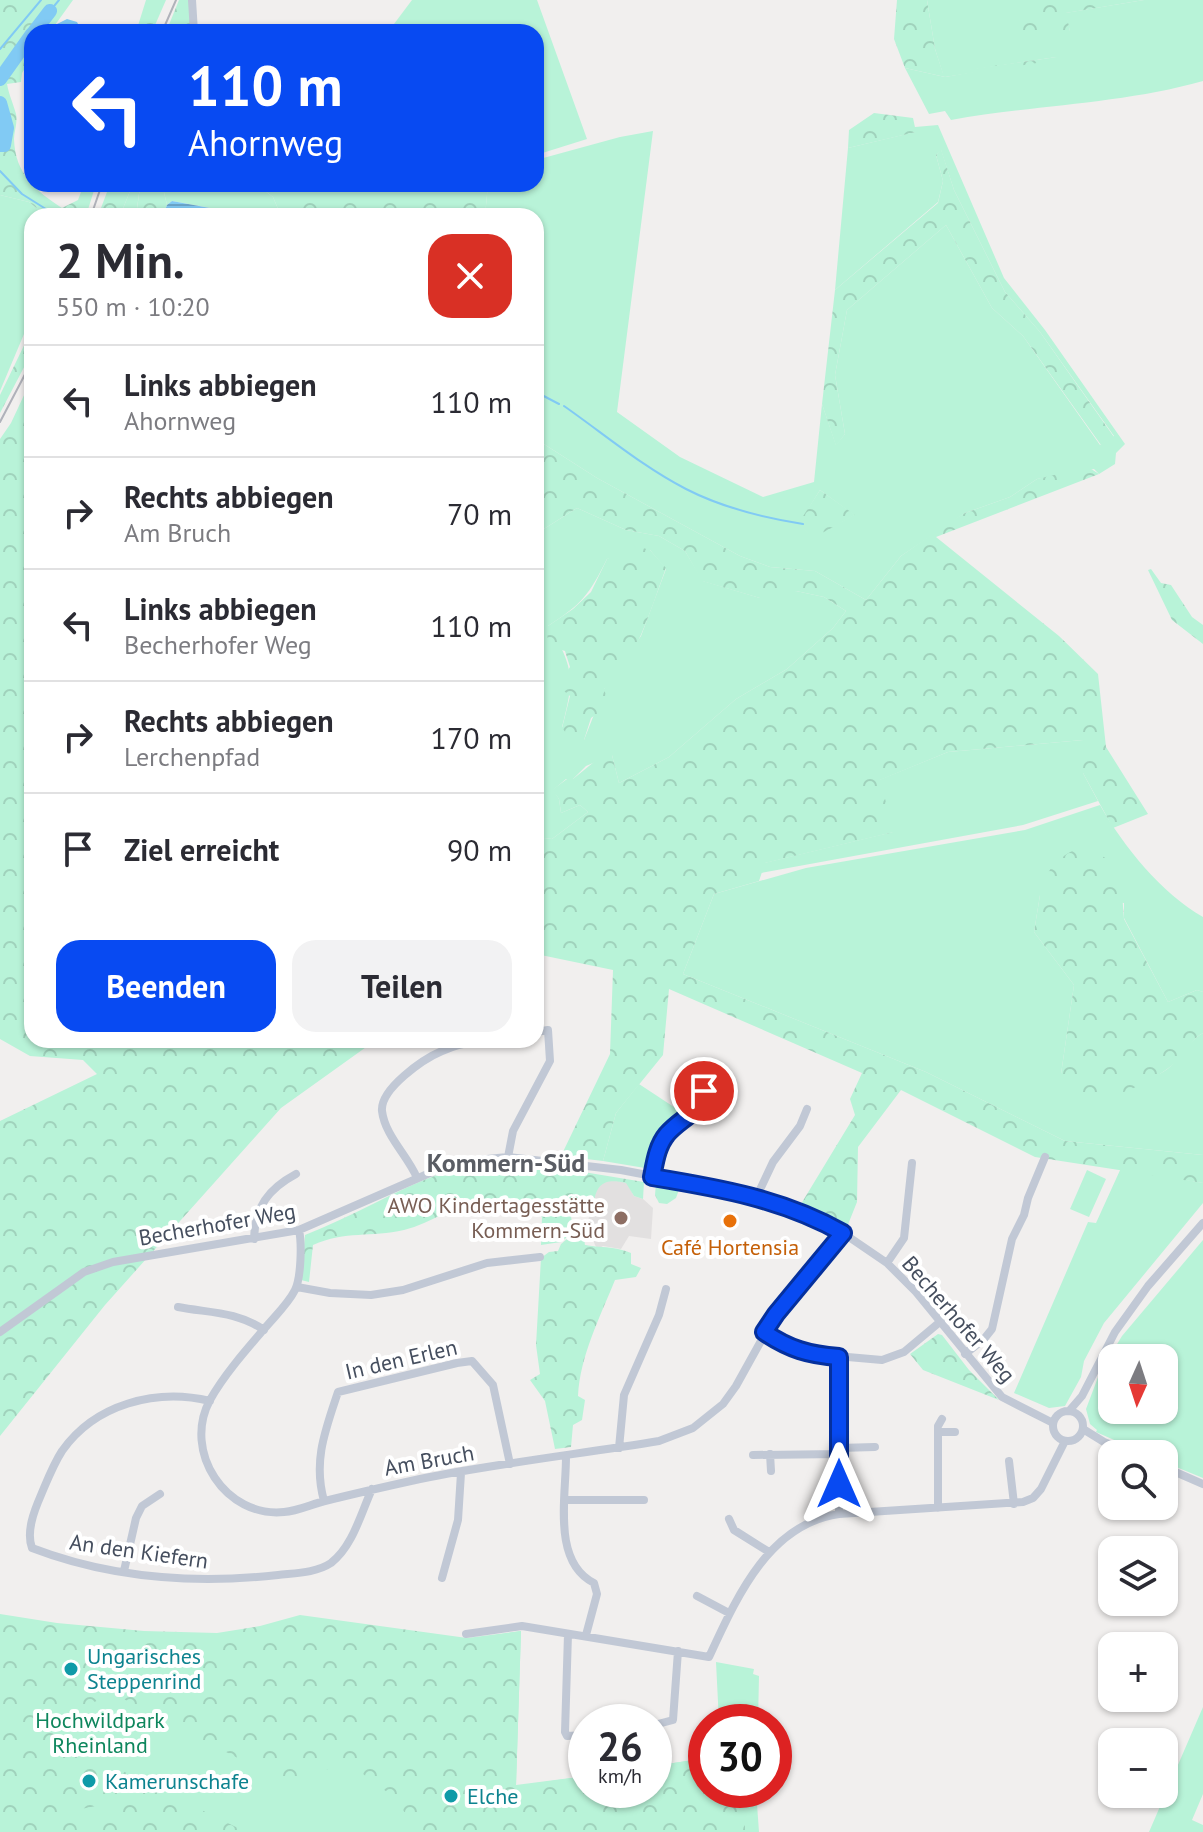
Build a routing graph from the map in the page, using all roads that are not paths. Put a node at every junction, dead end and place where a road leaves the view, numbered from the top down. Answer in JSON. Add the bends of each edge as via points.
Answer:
{"nodes":[{"id":1,"x":192,"y":0,"type":"edge"},
{"id":2,"x":194,"y":24,"type":"edge"},
{"id":3,"x":544,"y":1031,"type":"edge"},
{"id":4,"x":452,"y":1048,"type":"edge"},
{"id":5,"x":704,"y":1091,"type":"dead end"},
{"id":6,"x":807,"y":1109,"type":"dead end"},
{"id":7,"x":508,"y":1157,"type":"junction"},
{"id":8,"x":1045,"y":1157,"type":"dead end"},
{"id":9,"x":912,"y":1163,"type":"dead end"},
{"id":10,"x":296,"y":1174,"type":"dead end"},
{"id":11,"x":652,"y":1177,"type":"junction"},
{"id":12,"x":417,"y":1178,"type":"junction"},
{"id":13,"x":757,"y":1196,"type":"junction"},
{"id":14,"x":1203,"y":1223,"type":"edge"},
{"id":15,"x":299,"y":1230,"type":"junction"},
{"id":16,"x":843,"y":1233,"type":"junction"},
{"id":17,"x":254,"y":1239,"type":"junction"},
{"id":18,"x":540,"y":1257,"type":"dead end"},
{"id":19,"x":887,"y":1263,"type":"junction"},
{"id":20,"x":297,"y":1287,"type":"junction"},
{"id":21,"x":666,"y":1289,"type":"dead end"},
{"id":22,"x":178,"y":1307,"type":"dead end"},
{"id":23,"x":941,"y":1321,"type":"junction"},
{"id":24,"x":264,"y":1330,"type":"junction"},
{"id":25,"x":0,"y":1332,"type":"edge"},
{"id":26,"x":764,"y":1332,"type":"junction"},
{"id":27,"x":965,"y":1354,"type":"junction"},
{"id":28,"x":839,"y":1357,"type":"junction"},
{"id":29,"x":1082,"y":1396,"type":"junction"},
{"id":30,"x":210,"y":1401,"type":"junction"},
{"id":31,"x":1069,"y":1411,"type":"junction"},
{"id":32,"x":1079,"y":1416,"type":"junction"},
{"id":33,"x":942,"y":1419,"type":"dead end"},
{"id":34,"x":1055,"y":1420,"type":"junction"},
{"id":35,"x":938,"y":1432,"type":"junction"},
{"id":36,"x":955,"y":1432,"type":"dead end"},
{"id":37,"x":1081,"y":1432,"type":"junction"},
{"id":38,"x":1062,"y":1440,"type":"junction"},
{"id":39,"x":1099,"y":1440,"type":"edge"},
{"id":40,"x":875,"y":1447,"type":"dead end"},
{"id":41,"x":619,"y":1448,"type":"junction"},
{"id":42,"x":839,"y":1451,"type":"junction"},
{"id":43,"x":770,"y":1454,"type":"junction"},
{"id":44,"x":753,"y":1455,"type":"dead end"},
{"id":45,"x":566,"y":1457,"type":"junction"},
{"id":46,"x":1009,"y":1461,"type":"dead end"},
{"id":47,"x":510,"y":1464,"type":"junction"},
{"id":48,"x":771,"y":1471,"type":"dead end"},
{"id":49,"x":461,"y":1473,"type":"junction"},
{"id":50,"x":1178,"y":1473,"type":"edge"},
{"id":51,"x":1203,"y":1484,"type":"edge"},
{"id":52,"x":372,"y":1489,"type":"junction"},
{"id":53,"x":160,"y":1494,"type":"dead end"},
{"id":54,"x":566,"y":1500,"type":"junction"},
{"id":55,"x":644,"y":1500,"type":"dead end"},
{"id":56,"x":324,"y":1501,"type":"junction"},
{"id":57,"x":1014,"y":1504,"type":"junction"},
{"id":58,"x":938,"y":1508,"type":"junction"},
{"id":59,"x":839,"y":1514,"type":"junction"},
{"id":60,"x":729,"y":1519,"type":"dead end"},
{"id":61,"x":769,"y":1552,"type":"junction"},
{"id":62,"x":124,"y":1571,"type":"junction"},
{"id":63,"x":442,"y":1578,"type":"dead end"},
{"id":64,"x":697,"y":1596,"type":"dead end"},
{"id":65,"x":729,"y":1613,"type":"junction"},
{"id":66,"x":466,"y":1634,"type":"dead end"},
{"id":67,"x":568,"y":1634,"type":"junction"},
{"id":68,"x":586,"y":1635,"type":"junction"},
{"id":69,"x":678,"y":1651,"type":"junction"},
{"id":70,"x":672,"y":1720,"type":"edge"},
{"id":71,"x":568,"y":1736,"type":"edge"}],
"edges":[{"from":1,"to":2,"type":"street"},
{"from":3,"to":7,"type":"street","via":[[548,1030],[550,1061],[513,1131]]},
{"from":4,"to":12,"type":"street","via":[[430,1057],[387,1092],[382,1112]]},
{"from":5,"to":11,"type":"street","via":[[700,1105],[658,1148]]},
{"from":6,"to":13,"type":"street"},
{"from":7,"to":11,"type":"street","name":"Becherhofer Weg"},
{"from":7,"to":12,"type":"street","name":"Becherhofer Weg","via":[[466,1161]]},
{"from":8,"to":27,"type":"street","via":[[1012,1239],[992,1329]]},
{"from":9,"to":19,"type":"street","via":[[904,1238]]},
{"from":10,"to":17,"type":"street","via":[[276,1185],[260,1207]]},
{"from":11,"to":13,"type":"street","name":"Becherhofer Weg"},
{"from":12,"to":15,"type":"street","name":"Becherhofer Weg"},
{"from":13,"to":16,"type":"street","name":"Becherhofer Weg"},
{"from":14,"to":29,"type":"street","via":[[1115,1332]]},
{"from":15,"to":17,"type":"street","name":"Becherhofer Weg"},
{"from":15,"to":20,"type":"street"},
{"from":16,"to":19,"type":"street","name":"Becherhofer Weg"},
{"from":16,"to":26,"type":"street","name":"Am Bruch"},
{"from":17,"to":25,"type":"street","name":"Becherhofer Weg","via":[[144,1256],[84,1272]]},
{"from":18,"to":20,"type":"street","via":[[487,1263],[371,1295]]},
{"from":19,"to":23,"type":"street","name":"Becherhofer Weg"},
{"from":20,"to":24,"type":"street","name":"Am Bruch"},
{"from":21,"to":41,"type":"street","via":[[624,1395]]},
{"from":22,"to":24,"type":"street","via":[[221,1311]]},
{"from":23,"to":27,"type":"street","name":"Becherhofer Weg"},
{"from":23,"to":28,"type":"street","via":[[889,1359]]},
{"from":24,"to":30,"type":"street","name":"Am Bruch"},
{"from":26,"to":28,"type":"street","via":[[802,1353]]},
{"from":26,"to":41,"type":"street","name":"Am Bruch","via":[[723,1404],[693,1428]]},
{"from":27,"to":34,"type":"street","name":"Becherhofer Weg","via":[[1002,1397]]},
{"from":28,"to":42,"type":"street"},
{"from":29,"to":31,"type":"street"},
{"from":29,"to":32,"type":"street"},
{"from":30,"to":56,"type":"street","name":"Am Bruch","via":[[201,1442],[211,1473],[227,1493],[252,1508],[276,1512]]},
{"from":30,"to":62,"type":"street","name":"An den Kiefern","via":[[150,1397],[114,1408],[85,1425],[50,1473],[28,1538],[32,1548],[68,1562]]},
{"from":31,"to":32,"type":"street"},
{"from":31,"to":34,"type":"street"},
{"from":32,"to":37,"type":"street"},
{"from":33,"to":35,"type":"street"},
{"from":34,"to":38,"type":"street","via":[[1054,1431]]},
{"from":35,"to":36,"type":"street"},
{"from":35,"to":58,"type":"street"},
{"from":37,"to":38,"type":"street","via":[[1073,1440]]},
{"from":37,"to":39,"type":"street"},
{"from":38,"to":57,"type":"street","via":[[1041,1489]]},
{"from":40,"to":42,"type":"street"},
{"from":41,"to":45,"type":"street","name":"Am Bruch"},
{"from":42,"to":43,"type":"street"},
{"from":42,"to":59,"type":"street"},
{"from":43,"to":44,"type":"street"},
{"from":43,"to":48,"type":"street"},
{"from":45,"to":47,"type":"street","name":"Am Bruch"},
{"from":45,"to":54,"type":"street"},
{"from":46,"to":57,"type":"street"},
{"from":47,"to":49,"type":"street","name":"Am Bruch"},
{"from":47,"to":56,"type":"street","name":"In den Erlen","via":[[493,1385],[472,1361],[457,1363],[338,1392],[318,1462]]},
{"from":49,"to":52,"type":"street","name":"Am Bruch"},
{"from":49,"to":63,"type":"street","via":[[458,1520]]},
{"from":50,"to":51,"type":"street"},
{"from":52,"to":56,"type":"street","name":"Am Bruch"},
{"from":52,"to":62,"type":"street","name":"An den Kiefern","via":[[347,1545],[330,1563],[312,1571],[199,1581]]},
{"from":53,"to":62,"type":"street","via":[[142,1506],[136,1518]]},
{"from":54,"to":55,"type":"street"},
{"from":54,"to":68,"type":"street","via":[[565,1543],[580,1576],[594,1583],[597,1594]]},
{"from":57,"to":58,"type":"street"},
{"from":58,"to":59,"type":"street"},
{"from":59,"to":61,"type":"street","via":[[795,1529]]},
{"from":60,"to":61,"type":"street","via":[[734,1530]]},
{"from":61,"to":65,"type":"street"},
{"from":64,"to":65,"type":"street"},
{"from":65,"to":69,"type":"street","via":[[709,1657]]},
{"from":66,"to":67,"type":"street","via":[[522,1626]]},
{"from":67,"to":68,"type":"street"},
{"from":67,"to":71,"type":"street"},
{"from":68,"to":69,"type":"street"},
{"from":69,"to":70,"type":"street"}]}
